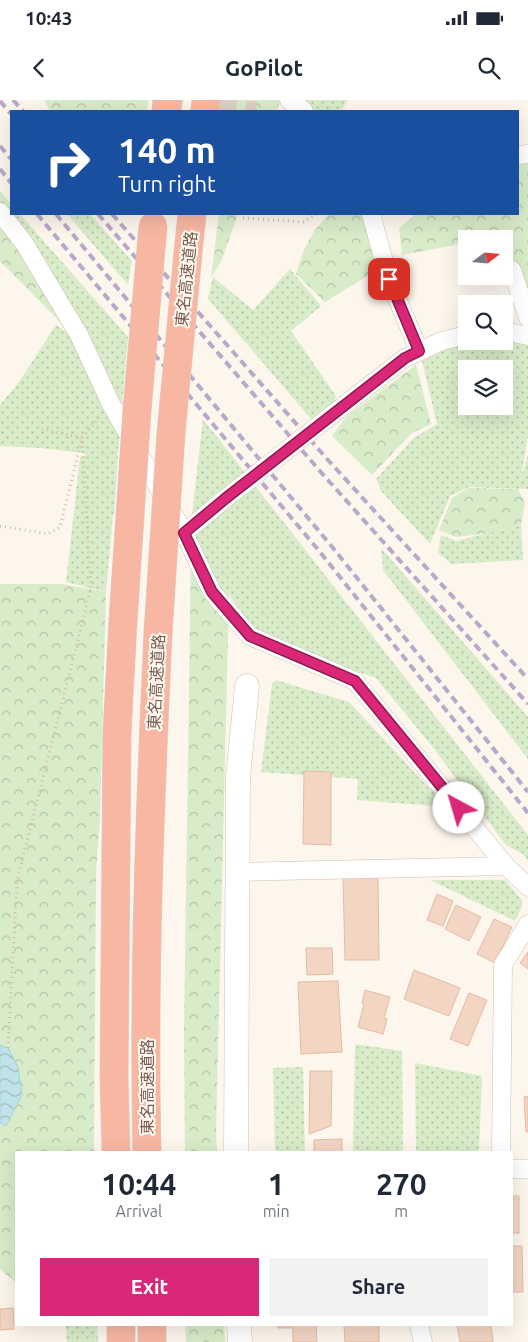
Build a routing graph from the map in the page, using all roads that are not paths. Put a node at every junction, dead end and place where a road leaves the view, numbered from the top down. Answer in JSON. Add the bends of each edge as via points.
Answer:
{"nodes":[{"id":1,"x":290,"y":100,"type":"edge"},
{"id":2,"x":303,"y":110,"type":"edge"},
{"id":3,"x":0,"y":212,"type":"edge"},
{"id":4,"x":192,"y":215,"type":"edge"},
{"id":5,"x":371,"y":215,"type":"edge"},
{"id":6,"x":154,"y":220,"type":"edge"},
{"id":7,"x":513,"y":273,"type":"edge"},
{"id":8,"x":528,"y":318,"type":"edge"},
{"id":9,"x":513,"y":333,"type":"edge"},
{"id":10,"x":528,"y":336,"type":"edge"},
{"id":11,"x":458,"y":337,"type":"edge"},
{"id":12,"x":419,"y":351,"type":"junction"},
{"id":13,"x":184,"y":533,"type":"junction"},
{"id":14,"x":247,"y":686,"type":"dead end"},
{"id":15,"x":506,"y":866,"type":"junction"},
{"id":16,"x":237,"y":872,"type":"junction"},
{"id":17,"x":528,"y":887,"type":"edge"},
{"id":18,"x":528,"y":924,"type":"edge"},
{"id":19,"x":116,"y":1151,"type":"edge"},
{"id":20,"x":147,"y":1151,"type":"edge"},
{"id":21,"x":236,"y":1151,"type":"edge"},
{"id":22,"x":501,"y":1151,"type":"edge"},
{"id":23,"x":513,"y":1169,"type":"edge"},
{"id":24,"x":528,"y":1169,"type":"edge"},
{"id":25,"x":121,"y":1326,"type":"edge"},
{"id":26,"x":152,"y":1326,"type":"edge"},
{"id":27,"x":239,"y":1326,"type":"edge"},
{"id":28,"x":419,"y":1326,"type":"edge"},
{"id":29,"x":121,"y":1342,"type":"edge"},
{"id":30,"x":152,"y":1342,"type":"edge"},
{"id":31,"x":240,"y":1342,"type":"edge"},
{"id":32,"x":423,"y":1342,"type":"edge"}],
"edges":[{"from":1,"to":2,"type":"street"},
{"from":3,"to":13,"type":"street","via":[[24,243],[79,336],[111,404]]},
{"from":4,"to":20,"type":"highway","name":"東名高速道路","bridge":true,"via":[[171,433],[158,633],[150,815],[145,1080]]},
{"from":5,"to":12,"type":"street","via":[[389,279]]},
{"from":6,"to":19,"type":"highway","name":"東名高速道路","bridge":true,"via":[[137,410],[117,733]]},
{"from":7,"to":8,"type":"street"},
{"from":9,"to":10,"type":"street"},
{"from":11,"to":12,"type":"street"},
{"from":12,"to":13,"type":"street","bridge":true,"via":[[405,358]]},
{"from":13,"to":15,"type":"street","via":[[212,592],[250,636],[355,681]]},
{"from":14,"to":16,"type":"street","via":[[238,777]]},
{"from":15,"to":16,"type":"street"},
{"from":15,"to":17,"type":"street"},
{"from":16,"to":21,"type":"street"},
{"from":18,"to":22,"type":"street","via":[[503,965]]},
{"from":23,"to":24,"type":"street"},
{"from":25,"to":29,"type":"highway"},
{"from":26,"to":30,"type":"highway"},
{"from":27,"to":31,"type":"street"},
{"from":28,"to":32,"type":"street"}]}
